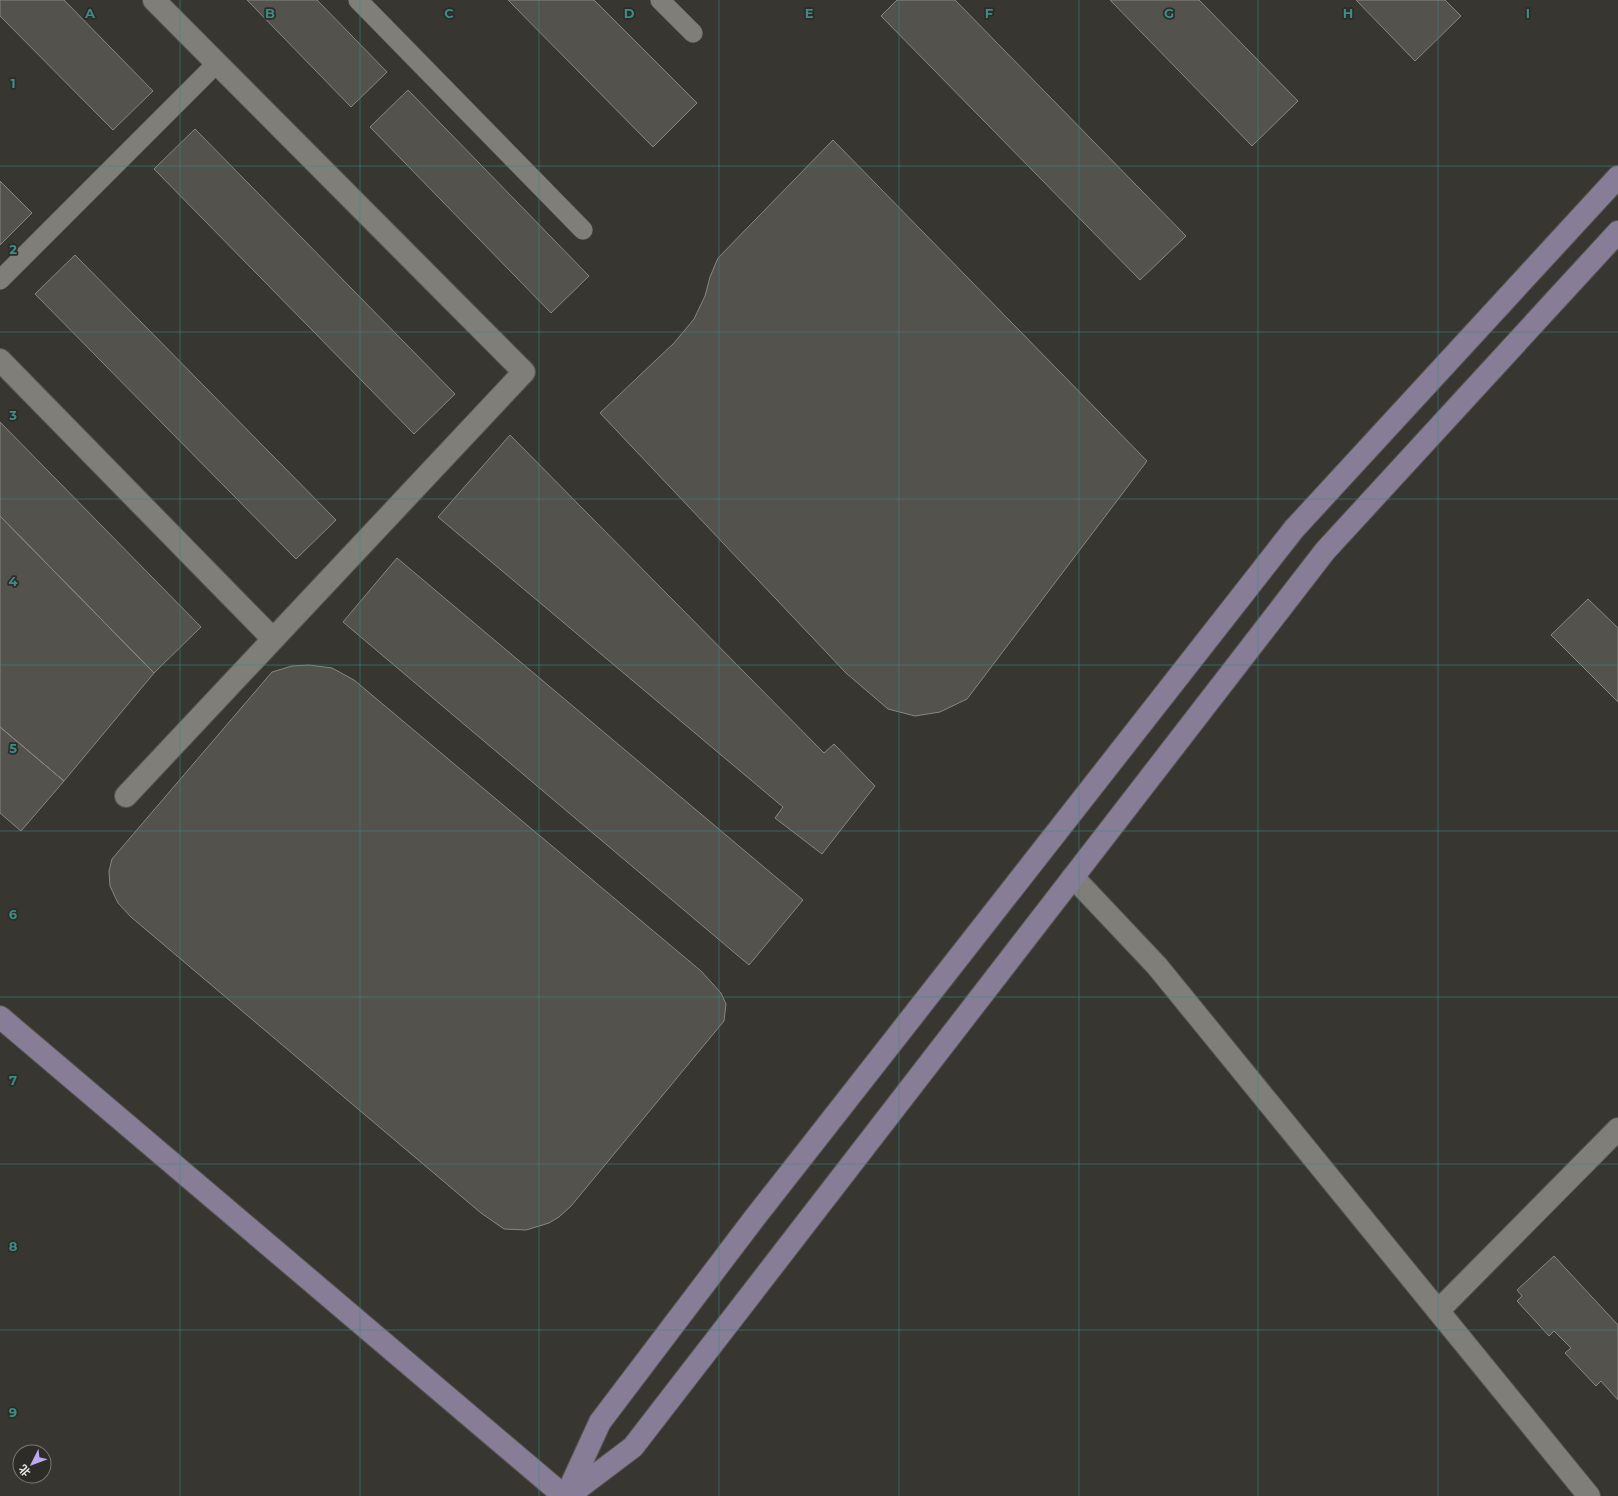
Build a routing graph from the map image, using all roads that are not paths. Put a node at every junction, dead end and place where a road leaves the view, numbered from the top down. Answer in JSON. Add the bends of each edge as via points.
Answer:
{"nodes":[{"id":1,"x":154,"y":0,"type":"edge"},
{"id":2,"x":358,"y":0,"type":"edge"},
{"id":3,"x":660,"y":0,"type":"edge"},
{"id":4,"x":693,"y":33,"type":"dead end"},
{"id":5,"x":217,"y":63,"type":"junction"},
{"id":6,"x":1618,"y":177,"type":"edge"},
{"id":7,"x":583,"y":230,"type":"dead end"},
{"id":8,"x":1618,"y":232,"type":"edge"},
{"id":9,"x":0,"y":280,"type":"edge"},
{"id":10,"x":0,"y":360,"type":"edge"},
{"id":11,"x":273,"y":639,"type":"junction"},
{"id":12,"x":126,"y":796,"type":"dead end"},
{"id":13,"x":1073,"y":877,"type":"junction"},
{"id":14,"x":0,"y":1016,"type":"edge"},
{"id":15,"x":1618,"y":1129,"type":"edge"},
{"id":16,"x":1438,"y":1311,"type":"junction"},
{"id":17,"x":566,"y":1496,"type":"edge"},
{"id":18,"x":1589,"y":1496,"type":"edge"}],
"edges":[{"from":1,"to":5,"type":"street"},
{"from":2,"to":7,"type":"lane"},
{"from":3,"to":4,"type":"lane"},
{"from":5,"to":9,"type":"lane"},
{"from":5,"to":11,"type":"street","via":[[524,372]]},
{"from":6,"to":17,"type":"main road","via":[[1294,529],[609,1409],[600,1422]]},
{"from":8,"to":13,"type":"main road","via":[[1325,551]]},
{"from":10,"to":11,"type":"street"},
{"from":11,"to":12,"type":"street"},
{"from":13,"to":16,"type":"street","via":[[1157,966]]},
{"from":13,"to":17,"type":"main road","via":[[633,1447]]},
{"from":14,"to":17,"type":"main road"},
{"from":15,"to":16,"type":"street"},
{"from":16,"to":18,"type":"street"}]}
